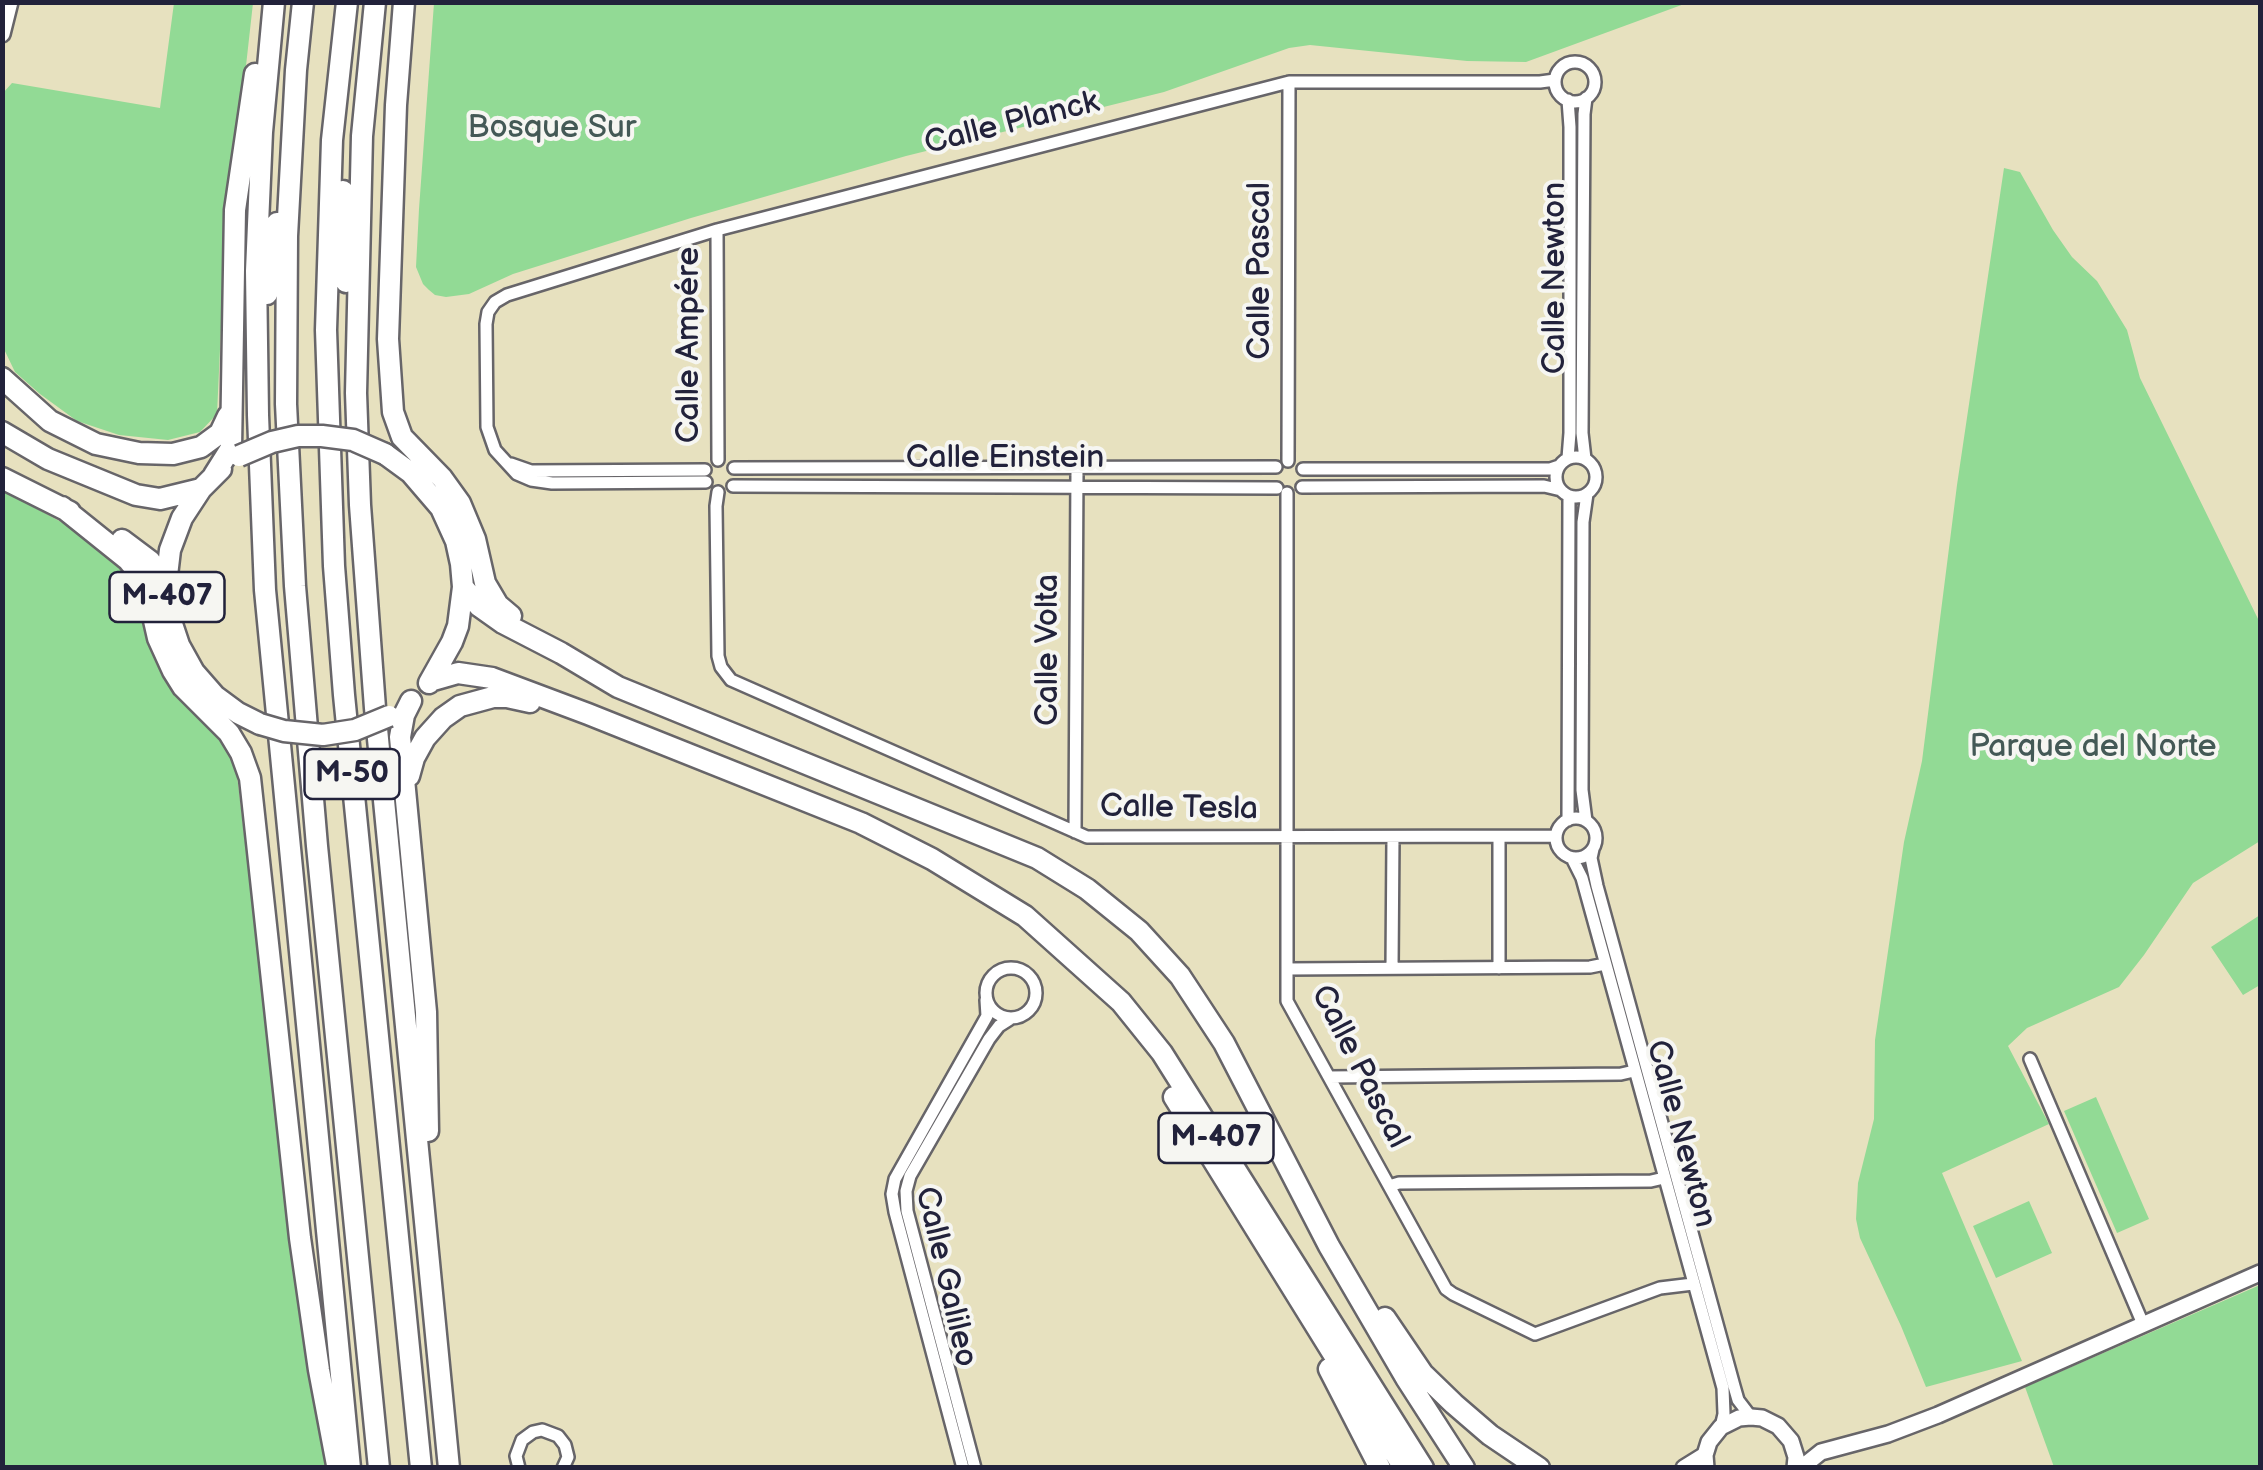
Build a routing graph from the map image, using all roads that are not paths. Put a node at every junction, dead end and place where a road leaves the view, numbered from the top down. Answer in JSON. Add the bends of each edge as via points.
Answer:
{"nodes":[{"id":1,"x":10,"y":2,"type":"edge"},
{"id":2,"x":267,"y":2,"type":"edge"},
{"id":3,"x":274,"y":2,"type":"edge"},
{"id":4,"x":303,"y":2,"type":"edge"},
{"id":5,"x":347,"y":2,"type":"edge"},
{"id":6,"x":375,"y":2,"type":"edge"},
{"id":7,"x":404,"y":2,"type":"edge"},
{"id":8,"x":2,"y":34,"type":"edge"},
{"id":9,"x":339,"y":79,"type":"junction"},
{"id":10,"x":1555,"y":80,"type":"junction"},
{"id":11,"x":1288,"y":82,"type":"junction"},
{"id":12,"x":1586,"y":98,"type":"junction"},
{"id":13,"x":1568,"y":100,"type":"junction"},
{"id":14,"x":290,"y":168,"type":"junction"},
{"id":15,"x":716,"y":230,"type":"junction"},
{"id":16,"x":388,"y":339,"type":"junction"},
{"id":17,"x":2,"y":378,"type":"edge"},
{"id":18,"x":356,"y":393,"type":"junction"},
{"id":19,"x":232,"y":399,"type":"junction"},
{"id":20,"x":258,"y":415,"type":"junction"},
{"id":21,"x":2,"y":432,"type":"edge"},
{"id":22,"x":392,"y":459,"type":"junction"},
{"id":23,"x":1585,"y":459,"type":"junction"},
{"id":24,"x":718,"y":460,"type":"junction"},
{"id":25,"x":1564,"y":462,"type":"junction"},
{"id":26,"x":1282,"y":464,"type":"junction"},
{"id":27,"x":734,"y":468,"type":"junction"},
{"id":28,"x":1077,"y":468,"type":"junction"},
{"id":29,"x":1304,"y":469,"type":"junction"},
{"id":30,"x":705,"y":476,"type":"junction"},
{"id":31,"x":2,"y":478,"type":"edge"},
{"id":32,"x":207,"y":482,"type":"junction"},
{"id":33,"x":733,"y":486,"type":"junction"},
{"id":34,"x":1076,"y":486,"type":"junction"},
{"id":35,"x":1302,"y":488,"type":"junction"},
{"id":36,"x":1282,"y":490,"type":"junction"},
{"id":37,"x":718,"y":492,"type":"junction"},
{"id":38,"x":1565,"y":493,"type":"junction"},
{"id":39,"x":1587,"y":494,"type":"junction"},
{"id":40,"x":62,"y":508,"type":"junction"},
{"id":41,"x":166,"y":584,"type":"junction"},
{"id":42,"x":463,"y":587,"type":"junction"},
{"id":43,"x":561,"y":653,"type":"junction"},
{"id":44,"x":430,"y":681,"type":"junction"},
{"id":45,"x":410,"y":701,"type":"junction"},
{"id":46,"x":238,"y":713,"type":"junction"},
{"id":47,"x":588,"y":714,"type":"junction"},
{"id":48,"x":405,"y":787,"type":"junction"},
{"id":49,"x":1568,"y":820,"type":"junction"},
{"id":50,"x":1586,"y":822,"type":"junction"},
{"id":51,"x":1075,"y":832,"type":"junction"},
{"id":52,"x":1556,"y":836,"type":"junction"},
{"id":53,"x":1499,"y":837,"type":"junction"},
{"id":54,"x":1288,"y":838,"type":"junction"},
{"id":55,"x":1393,"y":838,"type":"junction"},
{"id":56,"x":1592,"y":849,"type":"junction"},
{"id":57,"x":1572,"y":858,"type":"junction"},
{"id":58,"x":946,"y":868,"type":"junction"},
{"id":59,"x":265,"y":909,"type":"junction"},
{"id":60,"x":1605,"y":964,"type":"junction"},
{"id":61,"x":1392,"y":968,"type":"junction"},
{"id":62,"x":1500,"y":968,"type":"junction"},
{"id":63,"x":1286,"y":969,"type":"junction"},
{"id":64,"x":986,"y":1000,"type":"junction"},
{"id":65,"x":1010,"y":1019,"type":"junction"},
{"id":66,"x":2030,"y":1060,"type":"dead end"},
{"id":67,"x":1634,"y":1072,"type":"junction"},
{"id":68,"x":1329,"y":1077,"type":"junction"},
{"id":69,"x":1664,"y":1178,"type":"junction"},
{"id":70,"x":1389,"y":1186,"type":"junction"},
{"id":71,"x":1328,"y":1246,"type":"junction"},
{"id":72,"x":2260,"y":1273,"type":"edge"},
{"id":73,"x":1693,"y":1284,"type":"junction"},
{"id":74,"x":1296,"y":1294,"type":"junction"},
{"id":75,"x":436,"y":1322,"type":"junction"},
{"id":76,"x":2143,"y":1324,"type":"junction"},
{"id":77,"x":1751,"y":1417,"type":"junction"},
{"id":78,"x":1721,"y":1427,"type":"junction"},
{"id":79,"x":1791,"y":1442,"type":"junction"},
{"id":80,"x":1839,"y":1446,"type":"junction"},
{"id":81,"x":1705,"y":1461,"type":"edge"},
{"id":82,"x":566,"y":1462,"type":"edge"},
{"id":83,"x":338,"y":1468,"type":"edge"},
{"id":84,"x":350,"y":1468,"type":"edge"},
{"id":85,"x":379,"y":1468,"type":"edge"},
{"id":86,"x":421,"y":1468,"type":"edge"},
{"id":87,"x":450,"y":1468,"type":"edge"},
{"id":88,"x":520,"y":1468,"type":"edge"},
{"id":89,"x":580,"y":1468,"type":"edge"},
{"id":90,"x":962,"y":1468,"type":"edge"},
{"id":91,"x":975,"y":1468,"type":"edge"},
{"id":92,"x":1380,"y":1468,"type":"edge"},
{"id":93,"x":1404,"y":1468,"type":"edge"},
{"id":94,"x":1423,"y":1468,"type":"edge"},
{"id":95,"x":1464,"y":1468,"type":"edge"},
{"id":96,"x":1539,"y":1468,"type":"edge"},
{"id":97,"x":1684,"y":1468,"type":"edge"},
{"id":98,"x":1798,"y":1468,"type":"edge"}],
"edges":[{"from":1,"to":8,"type":"street"},
{"from":2,"to":19,"type":"highway","via":[[236,210]]},
{"from":3,"to":20,"type":"highway","via":[[257,251]]},
{"from":4,"to":14,"type":"highway","number":"M-50"},
{"from":5,"to":9,"type":"highway","number":"M-50"},
{"from":6,"to":18,"type":"highway","via":[[362,136]]},
{"from":7,"to":16,"type":"highway"},
{"from":9,"to":18,"type":"highway"},
{"from":9,"to":86,"type":"highway","number":"M-50","via":[[326,330],[334,566]]},
{"from":10,"to":11,"type":"street","name":"Calle Planck"},
{"from":10,"to":12,"type":"street","via":[[1566,64],[1585,64],[1595,81]]},
{"from":10,"to":13,"type":"street"},
{"from":11,"to":15,"type":"street","name":"Calle Planck"},
{"from":11,"to":26,"type":"street","name":"Calle Pascal"},
{"from":12,"to":13,"type":"street"},
{"from":12,"to":23,"type":"street","name":"Calle Newton"},
{"from":13,"to":25,"type":"street","name":"Calle Newton","via":[[1570,433]]},
{"from":14,"to":20,"type":"highway","via":[[264,308]]},
{"from":14,"to":85,"type":"highway","number":"M-50","via":[[286,404],[295,586]]},
{"from":15,"to":24,"type":"street","name":"Calle Ampére"},
{"from":15,"to":30,"type":"street","name":"Calle Planck","via":[[507,295],[495,302],[486,324],[487,426],[506,463],[531,471]]},
{"from":16,"to":22,"type":"highway","via":[[385,420]]},
{"from":16,"to":43,"type":"highway","via":[[392,412],[402,437],[460,504],[490,594]]},
{"from":17,"to":19,"type":"highway","via":[[50,420],[96,444],[140,453],[201,447],[220,433]]},
{"from":18,"to":75,"type":"highway","via":[[375,708]]},
{"from":19,"to":32,"type":"highway","via":[[230,448]]},
{"from":20,"to":84,"type":"highway","via":[[266,590]]},
{"from":21,"to":32,"type":"highway","number":"M-407","via":[[136,495],[160,499]]},
{"from":22,"to":32,"type":"highway","number":"M-407","bridge":true,"via":[[353,440],[298,436],[239,456]]},
{"from":22,"to":42,"type":"highway","number":"M-407","via":[[430,492],[448,521]]},
{"from":23,"to":25,"type":"street"},
{"from":23,"to":39,"type":"street","via":[[1596,478]]},
{"from":24,"to":27,"type":"street"},
{"from":24,"to":30,"type":"street"},
{"from":25,"to":29,"type":"street","via":[[1550,469]]},
{"from":25,"to":38,"type":"street","via":[[1556,475]]},
{"from":26,"to":28,"type":"street","name":"Calle Einstein"},
{"from":26,"to":29,"type":"street"},
{"from":26,"to":36,"type":"street","via":[[1273,478]]},
{"from":27,"to":28,"type":"street","name":"Calle Einstein"},
{"from":27,"to":33,"type":"street"},
{"from":28,"to":34,"type":"street","name":"Calle Volta"},
{"from":29,"to":35,"type":"street"},
{"from":30,"to":37,"type":"street"},
{"from":31,"to":40,"type":"highway","number":"M-407"},
{"from":32,"to":41,"type":"highway","number":"M-407","via":[[182,518]]},
{"from":33,"to":34,"type":"street","name":"Calle Einstein"},
{"from":33,"to":37,"type":"street"},
{"from":34,"to":36,"type":"street","name":"Calle Einstein"},
{"from":34,"to":51,"type":"street","name":"Calle Volta"},
{"from":35,"to":36,"type":"street"},
{"from":35,"to":38,"type":"street","via":[[1544,486]]},
{"from":36,"to":54,"type":"street","name":"Calle Pascal"},
{"from":37,"to":51,"type":"street","name":"Calle Tesla","via":[[718,656],[731,680]]},
{"from":38,"to":39,"type":"street"},
{"from":38,"to":49,"type":"street"},
{"from":39,"to":50,"type":"street"},
{"from":40,"to":41,"type":"highway","number":"M-407","via":[[128,544]]},
{"from":40,"to":59,"type":"highway","via":[[141,576],[172,671],[241,753],[250,778]]},
{"from":41,"to":46,"type":"highway","number":"M-407","via":[[169,615],[194,672]]},
{"from":42,"to":43,"type":"highway","number":"M-407","via":[[504,623]]},
{"from":42,"to":44,"type":"highway","number":"M-407","via":[[452,642]]},
{"from":43,"to":71,"type":"highway","number":"M-407","via":[[618,687],[1036,858],[1087,889],[1180,976],[1224,1042]]},
{"from":44,"to":45,"type":"highway","number":"M-407"},
{"from":44,"to":47,"type":"highway","number":"M-407","via":[[458,673],[492,678]]},
{"from":45,"to":46,"type":"highway","number":"M-407","bridge":true,"via":[[355,730],[322,735],[284,732]]},
{"from":45,"to":48,"type":"highway","via":[[400,736]]},
{"from":46,"to":59,"type":"highway","via":[[252,750]]},
{"from":47,"to":48,"type":"highway","via":[[507,697],[460,706],[425,738]]},
{"from":47,"to":58,"type":"highway","number":"M-407","via":[[861,823]]},
{"from":48,"to":75,"type":"highway","via":[[426,1012]]},
{"from":49,"to":50,"type":"street"},
{"from":49,"to":52,"type":"street"},
{"from":50,"to":56,"type":"street","via":[[1596,835]]},
{"from":51,"to":54,"type":"street","name":"Calle Tesla","via":[[1102,838]]},
{"from":52,"to":53,"type":"street","name":"Calle Tesla"},
{"from":52,"to":57,"type":"street"},
{"from":53,"to":55,"type":"street","name":"Calle Tesla"},
{"from":53,"to":62,"type":"street"},
{"from":54,"to":55,"type":"street","name":"Calle Tesla"},
{"from":54,"to":63,"type":"street","name":"Calle Pascal"},
{"from":55,"to":61,"type":"street"},
{"from":56,"to":57,"type":"street"},
{"from":56,"to":77,"type":"street","name":"Calle Newton","via":[[1596,886],[1734,1386]]},
{"from":57,"to":60,"type":"street","name":"Calle Newton"},
{"from":58,"to":74,"type":"highway","number":"M-407","via":[[1117,1013]]},
{"from":58,"to":94,"type":"highway","number":"M-407","via":[[1025,916],[1122,1002],[1162,1053]]},
{"from":59,"to":83,"type":"highway","via":[[300,1238]]},
{"from":60,"to":62,"type":"street"},
{"from":60,"to":67,"type":"street","name":"Calle Newton"},
{"from":61,"to":62,"type":"street"},
{"from":61,"to":63,"type":"street"},
{"from":63,"to":68,"type":"street","name":"Calle Pascal","via":[[1287,1001]]},
{"from":64,"to":65,"type":"street","via":[[996,1015]]},
{"from":64,"to":65,"type":"street","via":[[992,976],[1023,971],[1036,1000],[1027,1013]]},
{"from":64,"to":90,"type":"street","name":"Calle Galileo","via":[[987,1016],[892,1194]]},
{"from":65,"to":91,"type":"street","name":"Calle Galileo","via":[[990,1040],[906,1192]]},
{"from":66,"to":76,"type":"street"},
{"from":67,"to":68,"type":"street"},
{"from":67,"to":69,"type":"street","name":"Calle Newton"},
{"from":68,"to":70,"type":"street","name":"Calle Pascal"},
{"from":69,"to":70,"type":"street"},
{"from":69,"to":73,"type":"street","name":"Calle Newton"},
{"from":70,"to":73,"type":"street","name":"Calle Pascal","via":[[1446,1289],[1535,1334],[1660,1288]]},
{"from":71,"to":95,"type":"highway","number":"M-407"},
{"from":71,"to":96,"type":"highway","number":"M-407","via":[[1354,1268],[1423,1374],[1490,1435]]},
{"from":72,"to":76,"type":"street"},
{"from":73,"to":78,"type":"street","name":"Calle Newton","via":[[1722,1388]]},
{"from":74,"to":92,"type":"highway","number":"M-407"},
{"from":74,"to":93,"type":"highway","number":"M-407"},
{"from":75,"to":87,"type":"highway"},
{"from":76,"to":80,"type":"street","via":[[1921,1421]]},
{"from":77,"to":78,"type":"street"},
{"from":77,"to":79,"type":"street","via":[[1778,1426]]},
{"from":78,"to":81,"type":"street"},
{"from":79,"to":80,"type":"street"},
{"from":79,"to":98,"type":"street"},
{"from":80,"to":98,"type":"street"},
{"from":81,"to":97,"type":"street"},
{"from":82,"to":88,"type":"street","via":[[558,1436],[533,1432],[518,1448]]},
{"from":82,"to":89,"type":"street"}]}
